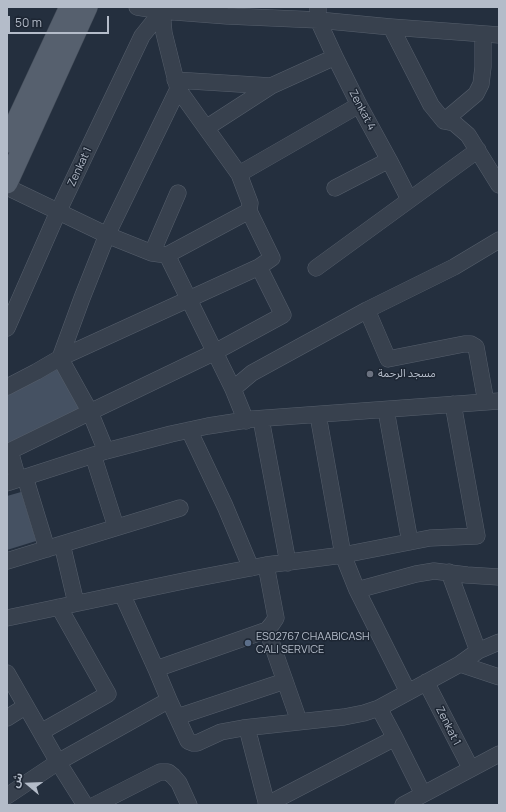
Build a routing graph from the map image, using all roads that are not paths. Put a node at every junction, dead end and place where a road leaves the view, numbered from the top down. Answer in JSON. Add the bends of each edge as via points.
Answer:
{"nodes":[{"id":1,"x":70,"y":7,"type":"edge"},
{"id":2,"x":87,"y":7,"type":"edge"},
{"id":3,"x":137,"y":7,"type":"edge"},
{"id":4,"x":163,"y":9,"type":"edge"},
{"id":5,"x":229,"y":12,"type":"edge"},
{"id":6,"x":318,"y":14,"type":"edge"},
{"id":7,"x":391,"y":27,"type":"junction"},
{"id":8,"x":483,"y":34,"type":"junction"},
{"id":9,"x":499,"y":35,"type":"edge"},
{"id":10,"x":335,"y":57,"type":"junction"},
{"id":11,"x":176,"y":84,"type":"junction"},
{"id":12,"x":271,"y":86,"type":"junction"},
{"id":13,"x":359,"y":105,"type":"junction"},
{"id":14,"x":444,"y":121,"type":"junction"},
{"id":15,"x":206,"y":128,"type":"junction"},
{"id":16,"x":7,"y":142,"type":"edge"},
{"id":17,"x":478,"y":150,"type":"junction"},
{"id":18,"x":389,"y":160,"type":"junction"},
{"id":19,"x":239,"y":174,"type":"junction"},
{"id":20,"x":7,"y":183,"type":"edge"},
{"id":21,"x":499,"y":185,"type":"edge"},
{"id":22,"x":7,"y":187,"type":"edge"},
{"id":23,"x":335,"y":188,"type":"dead end"},
{"id":24,"x":178,"y":193,"type":"dead end"},
{"id":25,"x":409,"y":199,"type":"junction"},
{"id":26,"x":249,"y":211,"type":"junction"},
{"id":27,"x":58,"y":212,"type":"junction"},
{"id":28,"x":107,"y":235,"type":"junction"},
{"id":29,"x":499,"y":240,"type":"edge"},
{"id":30,"x":152,"y":252,"type":"junction"},
{"id":31,"x":167,"y":255,"type":"junction"},
{"id":32,"x":259,"y":266,"type":"junction"},
{"id":33,"x":316,"y":268,"type":"dead end"},
{"id":34,"x":189,"y":298,"type":"junction"},
{"id":35,"x":367,"y":310,"type":"junction"},
{"id":36,"x":7,"y":328,"type":"edge"},
{"id":37,"x":215,"y":352,"type":"junction"},
{"id":38,"x":60,"y":358,"type":"junction"},
{"id":39,"x":7,"y":386,"type":"edge"},
{"id":40,"x":234,"y":389,"type":"junction"},
{"id":41,"x":493,"y":402,"type":"edge"},
{"id":42,"x":453,"y":404,"type":"junction"},
{"id":43,"x":386,"y":410,"type":"junction"},
{"id":44,"x":90,"y":412,"type":"junction"},
{"id":45,"x":318,"y":415,"type":"junction"},
{"id":46,"x":254,"y":420,"type":"junction"},
{"id":47,"x":189,"y":430,"type":"junction"},
{"id":48,"x":99,"y":453,"type":"junction"},
{"id":49,"x":17,"y":480,"type":"edge"},
{"id":50,"x":180,"y":508,"type":"dead end"},
{"id":51,"x":116,"y":527,"type":"junction"},
{"id":52,"x":410,"y":542,"type":"junction"},
{"id":53,"x":62,"y":544,"type":"junction"},
{"id":54,"x":47,"y":548,"type":"junction"},
{"id":55,"x":343,"y":555,"type":"junction"},
{"id":56,"x":7,"y":561,"type":"edge"},
{"id":57,"x":288,"y":563,"type":"junction"},
{"id":58,"x":259,"y":567,"type":"junction"},
{"id":59,"x":449,"y":572,"type":"junction"},
{"id":60,"x":499,"y":576,"type":"edge"},
{"id":61,"x":357,"y":590,"type":"junction"},
{"id":62,"x":122,"y":594,"type":"junction"},
{"id":63,"x":76,"y":603,"type":"junction"},
{"id":64,"x":59,"y":607,"type":"junction"},
{"id":65,"x":7,"y":618,"type":"edge"},
{"id":66,"x":267,"y":630,"type":"junction"},
{"id":67,"x":499,"y":642,"type":"edge"},
{"id":68,"x":478,"y":652,"type":"junction"},
{"id":69,"x":460,"y":664,"type":"junction"},
{"id":70,"x":156,"y":669,"type":"junction"},
{"id":71,"x":7,"y":673,"type":"edge"},
{"id":72,"x":499,"y":677,"type":"edge"},
{"id":73,"x":285,"y":681,"type":"junction"},
{"id":74,"x":426,"y":682,"type":"junction"},
{"id":75,"x":408,"y":692,"type":"junction"},
{"id":76,"x":169,"y":700,"type":"junction"},
{"id":77,"x":26,"y":706,"type":"junction"},
{"id":78,"x":380,"y":708,"type":"junction"},
{"id":79,"x":177,"y":717,"type":"junction"},
{"id":80,"x":7,"y":718,"type":"edge"},
{"id":81,"x":299,"y":721,"type":"junction"},
{"id":82,"x":247,"y":728,"type":"junction"},
{"id":83,"x":41,"y":732,"type":"junction"},
{"id":84,"x":394,"y":738,"type":"junction"},
{"id":85,"x":499,"y":754,"type":"edge"},
{"id":86,"x":58,"y":762,"type":"junction"},
{"id":87,"x":470,"y":769,"type":"junction"},
{"id":88,"x":423,"y":794,"type":"junction"},
{"id":89,"x":7,"y":796,"type":"edge"},
{"id":90,"x":273,"y":803,"type":"edge"},
{"id":91,"x":85,"y":805,"type":"edge"},
{"id":92,"x":95,"y":805,"type":"edge"},
{"id":93,"x":189,"y":805,"type":"edge"},
{"id":94,"x":403,"y":805,"type":"edge"}],
"edges":[{"from":1,"to":16,"type":"main road"},
{"from":2,"to":20,"type":"main road"},
{"from":3,"to":4,"type":"street"},
{"from":4,"to":5,"type":"street"},
{"from":4,"to":11,"type":"street","via":[[164,33]]},
{"from":4,"to":27,"type":"street","name":"Zenkat 1","via":[[142,36]]},
{"from":5,"to":6,"type":"street"},
{"from":6,"to":7,"type":"street"},
{"from":6,"to":10,"type":"street","name":"Zenkat 4"},
{"from":7,"to":8,"type":"street"},
{"from":7,"to":14,"type":"street","via":[[431,105]]},
{"from":8,"to":9,"type":"street"},
{"from":8,"to":14,"type":"street","via":[[481,84],[476,94]]},
{"from":10,"to":12,"type":"street"},
{"from":10,"to":13,"type":"street","name":"Zenkat 4"},
{"from":11,"to":12,"type":"street"},
{"from":11,"to":15,"type":"street"},
{"from":11,"to":28,"type":"street"},
{"from":12,"to":15,"type":"street"},
{"from":13,"to":18,"type":"street","name":"Zenkat 4"},
{"from":13,"to":19,"type":"street"},
{"from":14,"to":17,"type":"street","via":[[454,123],[468,134]]},
{"from":15,"to":19,"type":"street"},
{"from":17,"to":21,"type":"street"},
{"from":17,"to":25,"type":"street"},
{"from":18,"to":23,"type":"street"},
{"from":18,"to":25,"type":"street","name":"Zenkat 4"},
{"from":19,"to":26,"type":"street","via":[[250,203]]},
{"from":22,"to":27,"type":"street"},
{"from":24,"to":30,"type":"street"},
{"from":25,"to":33,"type":"street"},
{"from":26,"to":31,"type":"street"},
{"from":26,"to":32,"type":"street","via":[[272,258]]},
{"from":27,"to":28,"type":"street"},
{"from":27,"to":36,"type":"street","name":"Zenkat 1"},
{"from":28,"to":30,"type":"street"},
{"from":28,"to":38,"type":"street"},
{"from":29,"to":35,"type":"street","via":[[454,267]]},
{"from":30,"to":31,"type":"street"},
{"from":31,"to":34,"type":"street"},
{"from":32,"to":34,"type":"street"},
{"from":32,"to":37,"type":"street","via":[[283,315]]},
{"from":34,"to":37,"type":"street"},
{"from":34,"to":38,"type":"street"},
{"from":35,"to":40,"type":"street","via":[[252,373]]},
{"from":35,"to":41,"type":"street","via":[[388,359],[464,344],[476,347]]},
{"from":37,"to":40,"type":"street"},
{"from":37,"to":44,"type":"street"},
{"from":38,"to":39,"type":"street"},
{"from":38,"to":44,"type":"street"},
{"from":40,"to":46,"type":"street"},
{"from":41,"to":42,"type":"street"},
{"from":42,"to":43,"type":"street"},
{"from":42,"to":52,"type":"street","via":[[477,536],[430,538]]},
{"from":43,"to":45,"type":"street"},
{"from":43,"to":52,"type":"street"},
{"from":44,"to":48,"type":"street"},
{"from":44,"to":49,"type":"street","via":[[10,451]]},
{"from":45,"to":46,"type":"street"},
{"from":45,"to":55,"type":"street"},
{"from":46,"to":47,"type":"street"},
{"from":46,"to":57,"type":"street"},
{"from":47,"to":48,"type":"street"},
{"from":47,"to":58,"type":"street","via":[[225,506]]},
{"from":48,"to":49,"type":"street"},
{"from":48,"to":51,"type":"street"},
{"from":49,"to":54,"type":"street"},
{"from":50,"to":51,"type":"street"},
{"from":51,"to":53,"type":"street"},
{"from":52,"to":55,"type":"street"},
{"from":53,"to":54,"type":"street"},
{"from":53,"to":63,"type":"street"},
{"from":54,"to":56,"type":"street"},
{"from":55,"to":57,"type":"street"},
{"from":55,"to":61,"type":"street"},
{"from":57,"to":58,"type":"street"},
{"from":58,"to":62,"type":"street"},
{"from":58,"to":66,"type":"street","via":[[276,618]]},
{"from":59,"to":60,"type":"street"},
{"from":59,"to":61,"type":"street","via":[[416,574]]},
{"from":59,"to":68,"type":"street"},
{"from":61,"to":75,"type":"street"},
{"from":62,"to":63,"type":"street"},
{"from":62,"to":70,"type":"street"},
{"from":63,"to":64,"type":"street"},
{"from":64,"to":65,"type":"street"},
{"from":64,"to":83,"type":"street","via":[[108,694]]},
{"from":66,"to":70,"type":"street"},
{"from":66,"to":73,"type":"street"},
{"from":67,"to":68,"type":"street"},
{"from":68,"to":69,"type":"street"},
{"from":69,"to":72,"type":"street"},
{"from":69,"to":74,"type":"street"},
{"from":70,"to":76,"type":"street"},
{"from":71,"to":77,"type":"street"},
{"from":73,"to":79,"type":"street"},
{"from":73,"to":81,"type":"street"},
{"from":74,"to":75,"type":"street"},
{"from":74,"to":87,"type":"street","name":"Zenkat 1"},
{"from":75,"to":78,"type":"street"},
{"from":76,"to":79,"type":"street"},
{"from":76,"to":86,"type":"street"},
{"from":77,"to":80,"type":"street"},
{"from":77,"to":83,"type":"street"},
{"from":78,"to":81,"type":"street","via":[[364,714]]},
{"from":78,"to":84,"type":"street"},
{"from":79,"to":82,"type":"street","via":[[188,741],[193,743],[221,732]]},
{"from":81,"to":82,"type":"street"},
{"from":82,"to":90,"type":"street"},
{"from":83,"to":86,"type":"street"},
{"from":84,"to":88,"type":"street"},
{"from":84,"to":90,"type":"street"},
{"from":85,"to":87,"type":"street"},
{"from":86,"to":89,"type":"street"},
{"from":86,"to":91,"type":"street"},
{"from":87,"to":88,"type":"street"},
{"from":88,"to":94,"type":"street"},
{"from":92,"to":93,"type":"street","via":[[160,772],[168,772],[173,776]]}]}
